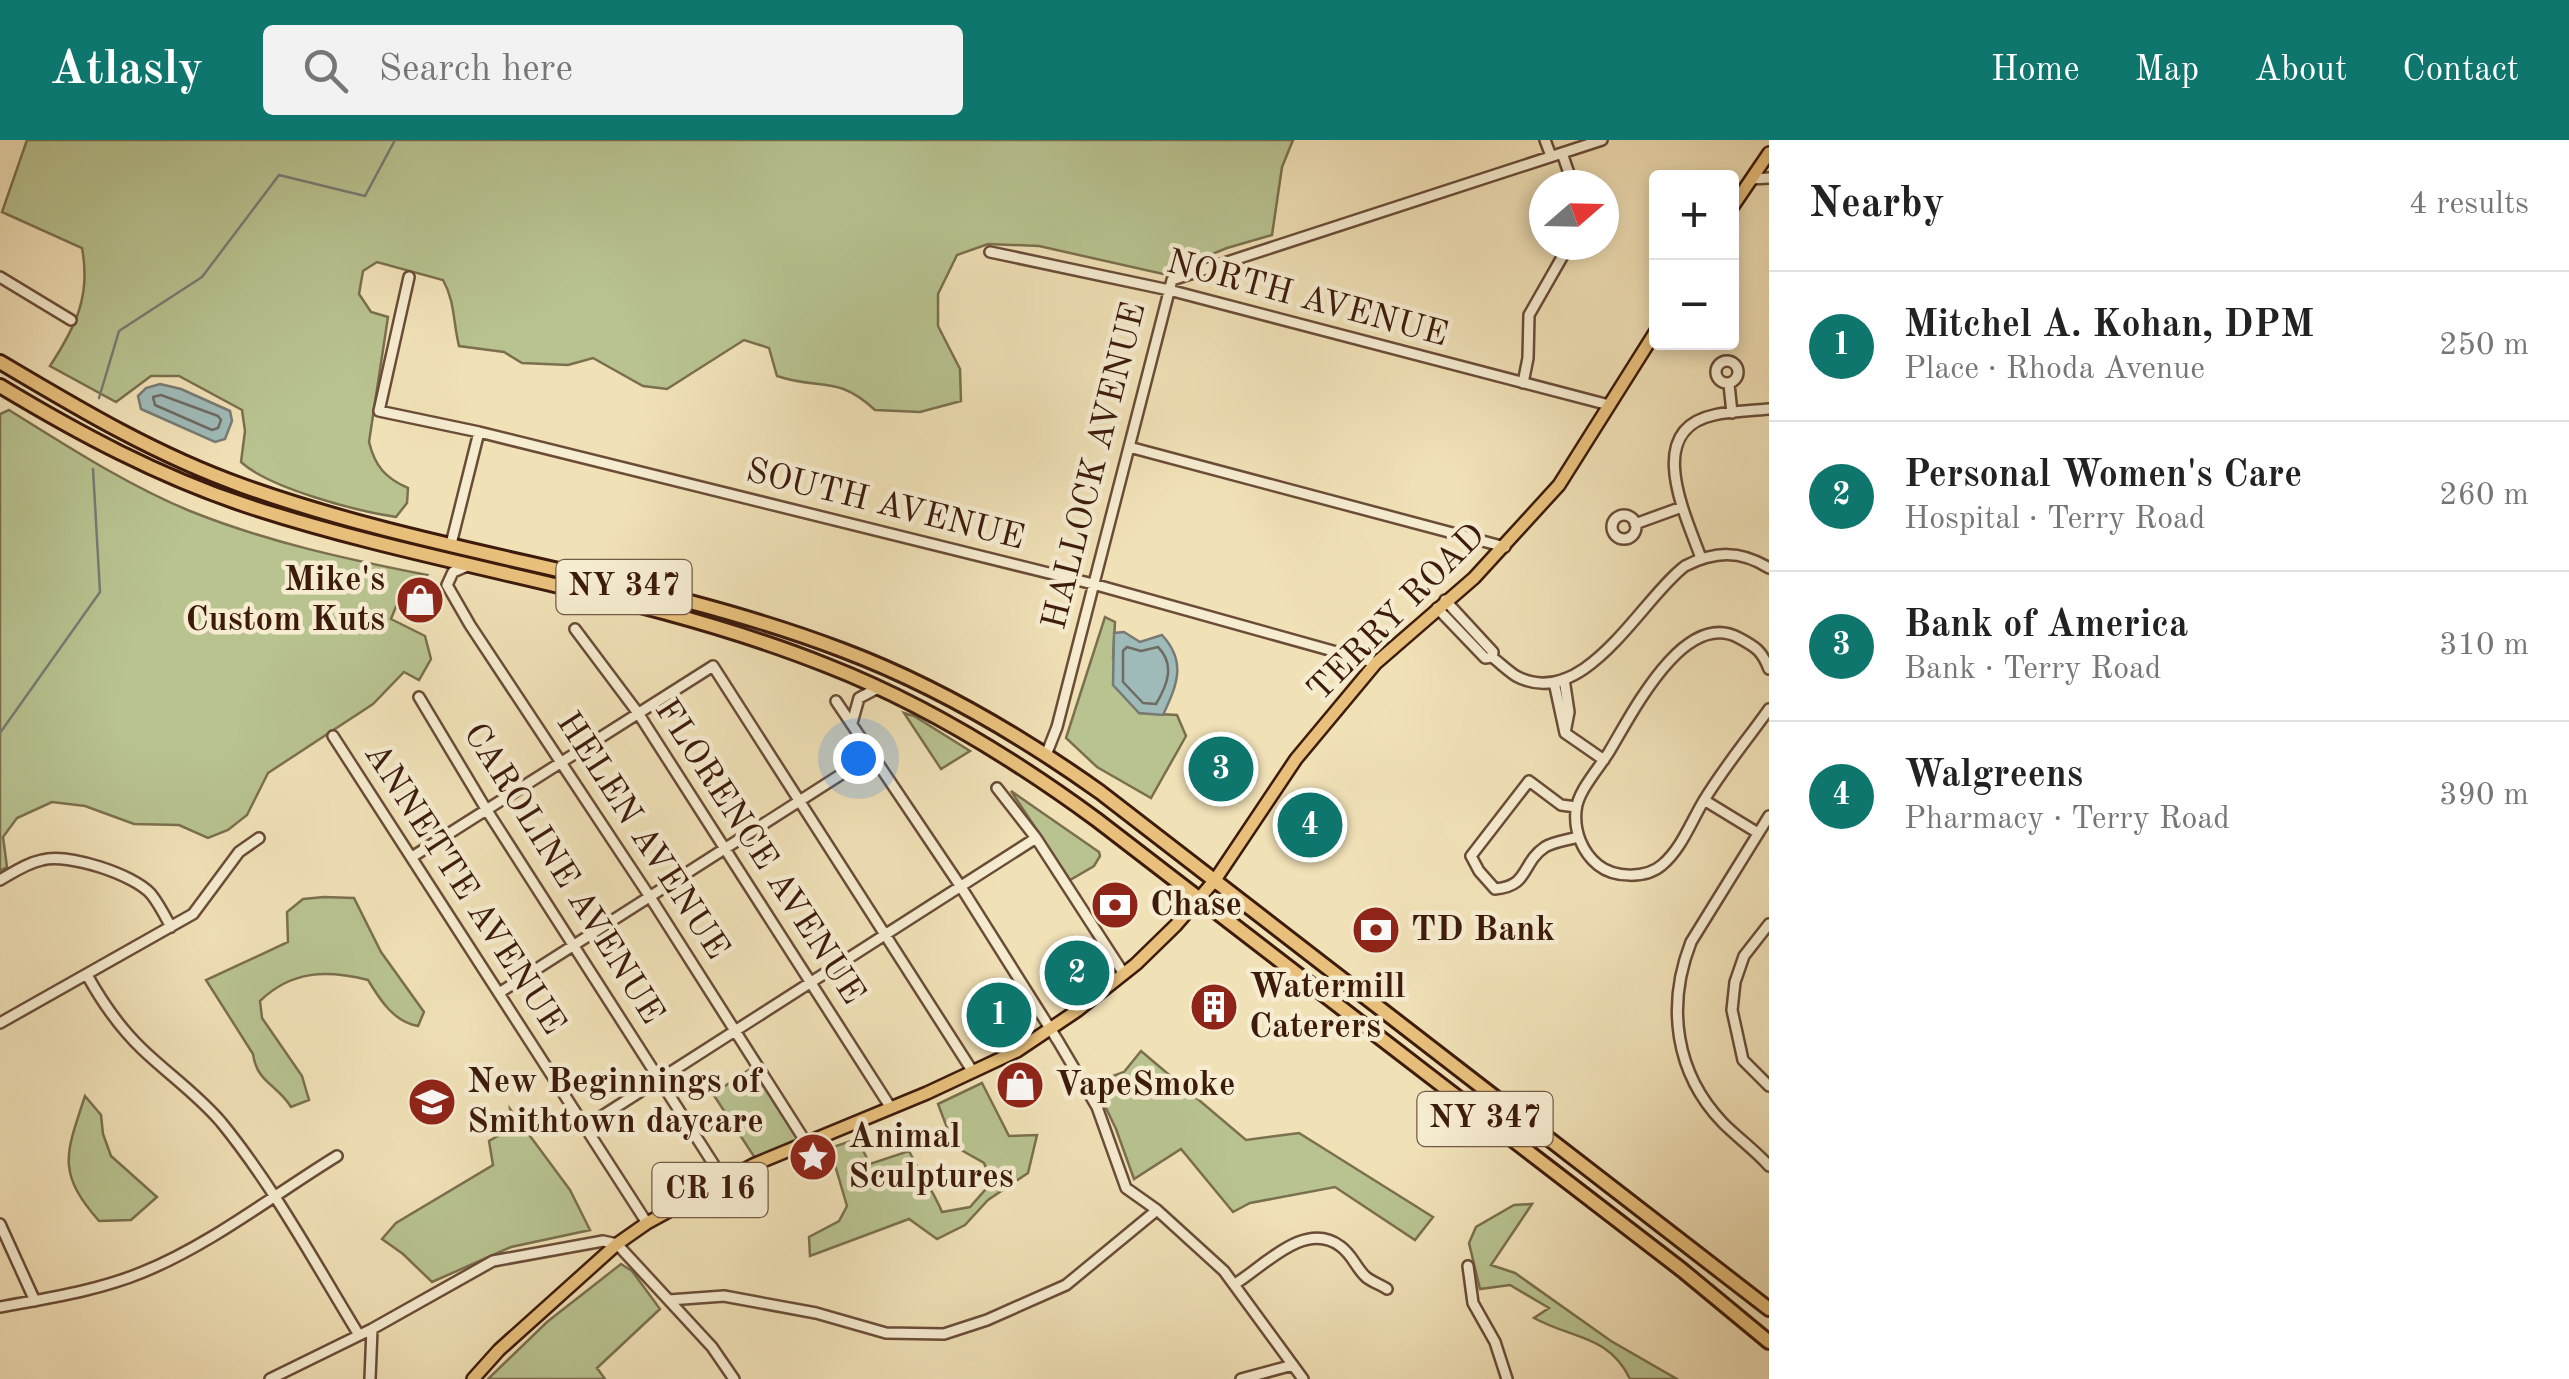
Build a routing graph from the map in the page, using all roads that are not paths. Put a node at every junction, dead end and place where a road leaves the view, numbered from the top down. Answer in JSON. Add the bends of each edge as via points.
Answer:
{"nodes":[{"id":1,"x":1546,"y":140,"type":"edge"},
{"id":2,"x":1602,"y":140,"type":"edge"},
{"id":3,"x":1769,"y":152,"type":"edge"},
{"id":4,"x":1556,"y":154,"type":"junction"},
{"id":5,"x":1564,"y":170,"type":"edge"},
{"id":6,"x":1769,"y":178,"type":"edge"},
{"id":7,"x":1751,"y":180,"type":"junction"},
{"id":8,"x":1739,"y":198,"type":"edge"},
{"id":9,"x":990,"y":252,"type":"dead end"},
{"id":10,"x":1560,"y":260,"type":"edge"},
{"id":11,"x":0,"y":277,"type":"edge"},
{"id":12,"x":409,"y":277,"type":"dead end"},
{"id":13,"x":1168,"y":290,"type":"junction"},
{"id":14,"x":72,"y":320,"type":"dead end"},
{"id":15,"x":1649,"y":342,"type":"edge"},
{"id":16,"x":0,"y":362,"type":"edge"},
{"id":17,"x":1522,"y":383,"type":"junction"},
{"id":18,"x":1730,"y":384,"type":"dead end"},
{"id":19,"x":0,"y":386,"type":"edge"},
{"id":20,"x":1609,"y":405,"type":"junction"},
{"id":21,"x":1769,"y":410,"type":"edge"},
{"id":22,"x":1732,"y":413,"type":"junction"},
{"id":23,"x":479,"y":432,"type":"junction"},
{"id":24,"x":1128,"y":448,"type":"junction"},
{"id":25,"x":1682,"y":507,"type":"junction"},
{"id":26,"x":1635,"y":524,"type":"dead end"},
{"id":27,"x":451,"y":544,"type":"junction"},
{"id":28,"x":1505,"y":546,"type":"junction"},
{"id":29,"x":1701,"y":558,"type":"junction"},
{"id":30,"x":470,"y":565,"type":"junction"},
{"id":31,"x":1769,"y":568,"type":"edge"},
{"id":32,"x":1093,"y":584,"type":"junction"},
{"id":33,"x":1441,"y":604,"type":"junction"},
{"id":34,"x":575,"y":630,"type":"dead end"},
{"id":35,"x":1376,"y":663,"type":"junction"},
{"id":36,"x":1769,"y":669,"type":"edge"},
{"id":37,"x":1559,"y":680,"type":"junction"},
{"id":38,"x":878,"y":688,"type":"junction"},
{"id":39,"x":418,"y":697,"type":"dead end"},
{"id":40,"x":836,"y":700,"type":"dead end"},
{"id":41,"x":1769,"y":709,"type":"edge"},
{"id":42,"x":638,"y":714,"type":"junction"},
{"id":43,"x":852,"y":722,"type":"junction"},
{"id":44,"x":333,"y":736,"type":"dead end"},
{"id":45,"x":873,"y":754,"type":"junction"},
{"id":46,"x":1046,"y":755,"type":"junction"},
{"id":47,"x":1604,"y":760,"type":"junction"},
{"id":48,"x":561,"y":761,"type":"junction"},
{"id":49,"x":998,"y":788,"type":"dead end"},
{"id":50,"x":800,"y":800,"type":"junction"},
{"id":51,"x":1704,"y":800,"type":"junction"},
{"id":52,"x":1576,"y":807,"type":"junction"},
{"id":53,"x":486,"y":808,"type":"junction"},
{"id":54,"x":1769,"y":816,"type":"edge"},
{"id":55,"x":1758,"y":832,"type":"junction"},
{"id":56,"x":1578,"y":836,"type":"junction"},
{"id":57,"x":260,"y":838,"type":"dead end"},
{"id":58,"x":1036,"y":838,"type":"junction"},
{"id":59,"x":724,"y":848,"type":"junction"},
{"id":60,"x":412,"y":857,"type":"junction"},
{"id":61,"x":0,"y":880,"type":"edge"},
{"id":62,"x":1214,"y":880,"type":"junction"},
{"id":63,"x":961,"y":886,"type":"junction"},
{"id":64,"x":650,"y":897,"type":"junction"},
{"id":65,"x":1200,"y":900,"type":"junction"},
{"id":66,"x":1769,"y":924,"type":"edge"},
{"id":67,"x":171,"y":927,"type":"junction"},
{"id":68,"x":885,"y":935,"type":"junction"},
{"id":69,"x":574,"y":945,"type":"junction"},
{"id":70,"x":1124,"y":974,"type":"junction"},
{"id":71,"x":87,"y":975,"type":"junction"},
{"id":72,"x":811,"y":984,"type":"junction"},
{"id":73,"x":499,"y":993,"type":"junction"},
{"id":74,"x":0,"y":1023,"type":"edge"},
{"id":75,"x":1052,"y":1030,"type":"junction"},
{"id":76,"x":735,"y":1032,"type":"junction"},
{"id":77,"x":973,"y":1072,"type":"junction"},
{"id":78,"x":660,"y":1080,"type":"junction"},
{"id":79,"x":1769,"y":1086,"type":"edge"},
{"id":80,"x":891,"y":1108,"type":"junction"},
{"id":81,"x":585,"y":1127,"type":"junction"},
{"id":82,"x":808,"y":1144,"type":"junction"},
{"id":83,"x":336,"y":1156,"type":"dead end"},
{"id":84,"x":1767,"y":1162,"type":"edge"},
{"id":85,"x":725,"y":1182,"type":"junction"},
{"id":86,"x":273,"y":1195,"type":"junction"},
{"id":87,"x":1156,"y":1210,"type":"junction"},
{"id":88,"x":646,"y":1223,"type":"junction"},
{"id":89,"x":0,"y":1224,"type":"edge"},
{"id":90,"x":617,"y":1244,"type":"junction"},
{"id":91,"x":1468,"y":1266,"type":"dead end"},
{"id":92,"x":1235,"y":1284,"type":"junction"},
{"id":93,"x":1387,"y":1289,"type":"dead end"},
{"id":94,"x":669,"y":1300,"type":"junction"},
{"id":95,"x":35,"y":1301,"type":"junction"},
{"id":96,"x":0,"y":1308,"type":"edge"},
{"id":97,"x":1769,"y":1309,"type":"edge"},
{"id":98,"x":372,"y":1330,"type":"junction"},
{"id":99,"x":360,"y":1335,"type":"junction"},
{"id":100,"x":1769,"y":1342,"type":"edge"},
{"id":101,"x":1293,"y":1365,"type":"junction"},
{"id":102,"x":270,"y":1379,"type":"edge"},
{"id":103,"x":370,"y":1379,"type":"edge"},
{"id":104,"x":472,"y":1379,"type":"edge"},
{"id":105,"x":734,"y":1379,"type":"edge"},
{"id":106,"x":1242,"y":1379,"type":"edge"},
{"id":107,"x":1303,"y":1379,"type":"edge"},
{"id":108,"x":1506,"y":1379,"type":"edge"}],
"edges":[{"from":1,"to":4,"type":"street"},
{"from":2,"to":4,"type":"street","name":"HALLOCK AVENUE"},
{"from":3,"to":7,"type":"main road"},
{"from":4,"to":5,"type":"street"},
{"from":4,"to":13,"type":"street","name":"HALLOCK AVENUE","via":[[1172,280]]},
{"from":6,"to":7,"type":"street"},
{"from":7,"to":8,"type":"main road"},
{"from":9,"to":13,"type":"street","name":"NORTH AVENUE"},
{"from":10,"to":17,"type":"street","via":[[1529,315]]},
{"from":11,"to":14,"type":"street"},
{"from":12,"to":23,"type":"street","name":"SOUTH AVENUE","via":[[379,411]]},
{"from":13,"to":17,"type":"street","name":"NORTH AVENUE"},
{"from":13,"to":24,"type":"street","name":"HALLOCK AVENUE"},
{"from":15,"to":20,"type":"main road","name":"TERRY ROAD","number":"CR 16"},
{"from":16,"to":27,"type":"highway","number":"NY 347","via":[[125,434],[214,475]]},
{"from":17,"to":20,"type":"street","name":"NORTH AVENUE"},
{"from":18,"to":22,"type":"street"},
{"from":19,"to":30,"type":"highway","number":"NY 347","via":[[106,446],[206,491]]},
{"from":20,"to":28,"type":"main road","name":"TERRY ROAD","number":"CR 16","via":[[1558,484]]},
{"from":21,"to":22,"type":"street"},
{"from":22,"to":25,"type":"street","via":[[1701,419],[1683,434],[1674,451]]},
{"from":23,"to":27,"type":"street"},
{"from":23,"to":32,"type":"street","name":"SOUTH AVENUE"},
{"from":24,"to":28,"type":"street"},
{"from":24,"to":32,"type":"street","name":"HALLOCK AVENUE"},
{"from":25,"to":26,"type":"street"},
{"from":25,"to":29,"type":"street"},
{"from":27,"to":46,"type":"highway","number":"NY 347","via":[[818,641],[942,694]]},
{"from":28,"to":33,"type":"main road","name":"TERRY ROAD","number":"CR 16"},
{"from":29,"to":31,"type":"street","via":[[1731,554]]},
{"from":29,"to":37,"type":"street","via":[[1677,571],[1586,668]]},
{"from":30,"to":38,"type":"highway","number":"NY 347","via":[[730,631]]},
{"from":30,"to":48,"type":"street","name":"HELEN AVENUE","via":[[453,572],[448,588]]},
{"from":32,"to":35,"type":"street","name":"SOUTH AVENUE"},
{"from":32,"to":46,"type":"street","name":"HALLOCK AVENUE"},
{"from":33,"to":35,"type":"main road","name":"TERRY ROAD","number":"CR 16"},
{"from":33,"to":37,"type":"street","via":[[1485,658],[1492,656],[1520,678]]},
{"from":34,"to":42,"type":"street","name":"FLORENCE AVENUE"},
{"from":35,"to":62,"type":"main road","name":"TERRY ROAD","number":"CR 16","via":[[1296,758]]},
{"from":36,"to":47,"type":"street","via":[[1762,650],[1728,632],[1702,635],[1650,684]]},
{"from":37,"to":47,"type":"street","via":[[1568,712],[1565,733]]},
{"from":38,"to":43,"type":"street","via":[[859,698]]},
{"from":38,"to":65,"type":"highway","number":"NY 347","via":[[1027,770]]},
{"from":39,"to":53,"type":"street","name":"CAROLINE AVENUE"},
{"from":40,"to":43,"type":"street"},
{"from":41,"to":51,"type":"street"},
{"from":42,"to":48,"type":"street"},
{"from":42,"to":50,"type":"street","via":[[713,666]]},
{"from":42,"to":59,"type":"street","name":"FLORENCE AVENUE"},
{"from":43,"to":45,"type":"street"},
{"from":44,"to":60,"type":"street","name":"ANNETTE AVENUE"},
{"from":45,"to":50,"type":"street"},
{"from":45,"to":63,"type":"street"},
{"from":46,"to":62,"type":"highway","number":"NY 347"},
{"from":47,"to":52,"type":"street"},
{"from":48,"to":53,"type":"street"},
{"from":48,"to":64,"type":"street","name":"HELEN AVENUE"},
{"from":49,"to":58,"type":"street"},
{"from":50,"to":59,"type":"street"},
{"from":50,"to":68,"type":"street"},
{"from":51,"to":55,"type":"street"},
{"from":51,"to":56,"type":"street","via":[[1659,869],[1616,874],[1598,865]]},
{"from":52,"to":56,"type":"street"},
{"from":52,"to":56,"type":"street","via":[[1529,781],[1471,856],[1494,889],[1509,888],[1544,847]]},
{"from":53,"to":60,"type":"street"},
{"from":53,"to":69,"type":"street","name":"CAROLINE AVENUE"},
{"from":54,"to":55,"type":"street"},
{"from":55,"to":84,"type":"street","via":[[1690,942],[1676,1013],[1682,1052],[1701,1096]]},
{"from":57,"to":67,"type":"street","via":[[239,852],[194,914]]},
{"from":58,"to":63,"type":"street"},
{"from":58,"to":70,"type":"street"},
{"from":59,"to":64,"type":"street"},
{"from":59,"to":72,"type":"street","name":"FLORENCE AVENUE"},
{"from":60,"to":73,"type":"street","name":"ANNETTE AVENUE"},
{"from":61,"to":67,"type":"street","via":[[46,858],[106,870],[150,892]]},
{"from":62,"to":65,"type":"main road","name":"TERRY ROAD","number":"CR 16"},
{"from":62,"to":97,"type":"highway","number":"NY 347"},
{"from":63,"to":68,"type":"street"},
{"from":63,"to":75,"type":"street"},
{"from":64,"to":69,"type":"street"},
{"from":64,"to":76,"type":"street","name":"HELEN AVENUE"},
{"from":65,"to":70,"type":"main road","name":"TERRY ROAD","number":"CR 16"},
{"from":65,"to":100,"type":"highway","number":"NY 347"},
{"from":66,"to":79,"type":"street","via":[[1744,956],[1732,1010],[1743,1060]]},
{"from":67,"to":71,"type":"street"},
{"from":68,"to":72,"type":"street"},
{"from":68,"to":77,"type":"street"},
{"from":69,"to":73,"type":"street"},
{"from":69,"to":78,"type":"street","name":"CAROLINE AVENUE"},
{"from":70,"to":75,"type":"main road","name":"TERRY ROAD","number":"CR 16"},
{"from":71,"to":74,"type":"street"},
{"from":71,"to":86,"type":"street","via":[[118,1024],[202,1100]]},
{"from":72,"to":76,"type":"street"},
{"from":72,"to":80,"type":"street","name":"FLORENCE AVENUE"},
{"from":73,"to":81,"type":"street","name":"ANNETTE AVENUE"},
{"from":75,"to":77,"type":"main road","name":"TERRY ROAD","number":"CR 16"},
{"from":75,"to":87,"type":"street","via":[[1097,1107],[1126,1188]]},
{"from":76,"to":78,"type":"street"},
{"from":76,"to":82,"type":"street","name":"HELEN AVENUE"},
{"from":77,"to":80,"type":"main road","name":"TERRY ROAD","number":"CR 16"},
{"from":78,"to":81,"type":"street"},
{"from":78,"to":85,"type":"street","name":"CAROLINE AVENUE"},
{"from":80,"to":82,"type":"main road","name":"TERRY ROAD","number":"CR 16"},
{"from":81,"to":88,"type":"street","name":"ANNETTE AVENUE"},
{"from":82,"to":85,"type":"main road","name":"TERRY ROAD","number":"CR 16"},
{"from":83,"to":86,"type":"street"},
{"from":85,"to":88,"type":"main road","name":"TERRY ROAD","number":"CR 16"},
{"from":86,"to":95,"type":"street","via":[[148,1270]]},
{"from":86,"to":99,"type":"street"},
{"from":87,"to":92,"type":"street"},
{"from":87,"to":94,"type":"street","via":[[1066,1285],[944,1334],[886,1333],[724,1296]]},
{"from":88,"to":90,"type":"main road","name":"TERRY ROAD","number":"CR 16"},
{"from":89,"to":95,"type":"street"},
{"from":90,"to":94,"type":"street"},
{"from":90,"to":98,"type":"street","via":[[603,1240],[493,1261]]},
{"from":90,"to":104,"type":"main road","number":"CR 16"},
{"from":91,"to":108,"type":"street","via":[[1473,1303]]},
{"from":92,"to":93,"type":"street","via":[[1313,1237],[1340,1246],[1365,1276]]},
{"from":92,"to":101,"type":"street"},
{"from":94,"to":105,"type":"street"},
{"from":95,"to":96,"type":"street"},
{"from":98,"to":99,"type":"street"},
{"from":98,"to":103,"type":"street"},
{"from":99,"to":102,"type":"street"},
{"from":101,"to":106,"type":"street"},
{"from":101,"to":107,"type":"street"}]}
